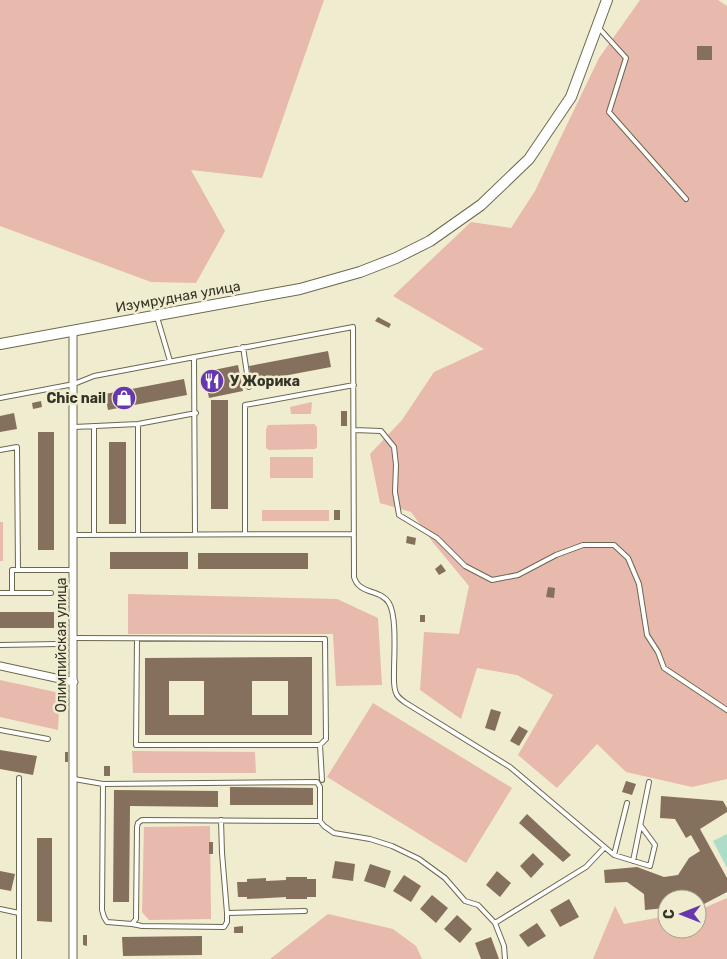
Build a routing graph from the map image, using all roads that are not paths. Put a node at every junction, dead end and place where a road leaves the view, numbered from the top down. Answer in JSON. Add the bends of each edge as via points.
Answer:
{"nodes":[{"id":1,"x":607,"y":0,"type":"edge"},
{"id":2,"x":598,"y":27,"type":"junction"},
{"id":3,"x":686,"y":199,"type":"dead end"},
{"id":4,"x":157,"y":315,"type":"junction"},
{"id":5,"x":73,"y":330,"type":"junction"},
{"id":6,"x":0,"y":344,"type":"edge"},
{"id":7,"x":242,"y":348,"type":"junction"},
{"id":8,"x":194,"y":356,"type":"junction"},
{"id":9,"x":170,"y":361,"type":"junction"},
{"id":10,"x":74,"y":384,"type":"junction"},
{"id":11,"x":354,"y":385,"type":"junction"},
{"id":12,"x":249,"y":387,"type":"dead end"},
{"id":13,"x":0,"y":398,"type":"edge"},
{"id":14,"x":196,"y":413,"type":"junction"},
{"id":15,"x":138,"y":424,"type":"junction"},
{"id":16,"x":94,"y":426,"type":"junction"},
{"id":17,"x":74,"y":427,"type":"junction"},
{"id":18,"x":354,"y":430,"type":"junction"},
{"id":19,"x":0,"y":450,"type":"edge"},
{"id":20,"x":138,"y":534,"type":"junction"},
{"id":21,"x":195,"y":534,"type":"junction"},
{"id":22,"x":245,"y":534,"type":"junction"},
{"id":23,"x":354,"y":534,"type":"junction"},
{"id":24,"x":74,"y":535,"type":"junction"},
{"id":25,"x":94,"y":535,"type":"junction"},
{"id":26,"x":18,"y":570,"type":"junction"},
{"id":27,"x":74,"y":570,"type":"junction"},
{"id":28,"x":0,"y":593,"type":"edge"},
{"id":29,"x":12,"y":593,"type":"junction"},
{"id":30,"x":51,"y":593,"type":"dead end"},
{"id":31,"x":74,"y":638,"type":"junction"},
{"id":32,"x":137,"y":638,"type":"junction"},
{"id":33,"x":58,"y":644,"type":"dead end"},
{"id":34,"x":0,"y":645,"type":"edge"},
{"id":35,"x":0,"y":666,"type":"edge"},
{"id":36,"x":74,"y":682,"type":"junction"},
{"id":37,"x":727,"y":710,"type":"edge"},
{"id":38,"x":0,"y":730,"type":"edge"},
{"id":39,"x":48,"y":739,"type":"dead end"},
{"id":40,"x":320,"y":745,"type":"junction"},
{"id":41,"x":19,"y":778,"type":"dead end"},
{"id":42,"x":74,"y":779,"type":"junction"},
{"id":43,"x":322,"y":780,"type":"dead end"},
{"id":44,"x":649,"y":782,"type":"dead end"},
{"id":45,"x":103,"y":784,"type":"junction"},
{"id":46,"x":627,"y":803,"type":"dead end"},
{"id":47,"x":221,"y":820,"type":"junction"},
{"id":48,"x":320,"y":821,"type":"junction"},
{"id":49,"x":641,"y":826,"type":"junction"},
{"id":50,"x":604,"y":848,"type":"junction"},
{"id":51,"x":614,"y":855,"type":"junction"},
{"id":52,"x":634,"y":861,"type":"junction"},
{"id":53,"x":0,"y":909,"type":"edge"},
{"id":54,"x":305,"y":911,"type":"dead end"},
{"id":55,"x":19,"y":913,"type":"junction"},
{"id":56,"x":227,"y":913,"type":"junction"},
{"id":57,"x":496,"y":923,"type":"junction"},
{"id":58,"x":132,"y":924,"type":"junction"},
{"id":59,"x":19,"y":959,"type":"edge"},
{"id":60,"x":73,"y":959,"type":"edge"},
{"id":61,"x":505,"y":959,"type":"edge"}],
"edges":[{"from":1,"to":2,"type":"street","name":"Изумрудная улица"},
{"from":2,"to":3,"type":"lane","via":[[626,58],[609,112]]},
{"from":2,"to":4,"type":"street","name":"Изумрудная улица","via":[[571,97],[529,159],[481,205],[430,241],[360,272],[300,289]]},
{"from":4,"to":5,"type":"street","name":"Изумрудная улица"},
{"from":4,"to":9,"type":"lane"},
{"from":5,"to":6,"type":"street","name":"Изумрудная улица"},
{"from":5,"to":10,"type":"street","name":"Олимпийская улица"},
{"from":7,"to":8,"type":"lane"},
{"from":7,"to":11,"type":"lane","via":[[354,326]]},
{"from":7,"to":12,"type":"lane"},
{"from":8,"to":9,"type":"lane"},
{"from":8,"to":14,"type":"lane"},
{"from":9,"to":10,"type":"lane","via":[[94,376]]},
{"from":10,"to":13,"type":"lane"},
{"from":10,"to":17,"type":"street","name":"Олимпийская улица"},
{"from":11,"to":18,"type":"lane"},
{"from":11,"to":22,"type":"lane","via":[[245,405]]},
{"from":14,"to":15,"type":"lane"},
{"from":14,"to":21,"type":"lane"},
{"from":15,"to":16,"type":"lane"},
{"from":15,"to":20,"type":"lane"},
{"from":16,"to":17,"type":"lane"},
{"from":16,"to":25,"type":"lane"},
{"from":17,"to":24,"type":"street","name":"Олимпийская улица"},
{"from":18,"to":23,"type":"lane"},
{"from":18,"to":37,"type":"lane","via":[[381,431],[394,447],[399,515],[437,538],[465,566],[492,580],[518,575],[583,545],[614,545],[628,558],[640,584],[647,635],[664,668]]},
{"from":19,"to":26,"type":"lane","via":[[18,447]]},
{"from":20,"to":21,"type":"lane"},
{"from":20,"to":25,"type":"lane"},
{"from":21,"to":22,"type":"lane"},
{"from":22,"to":23,"type":"lane"},
{"from":23,"to":50,"type":"lane","via":[[355,582],[360,588],[384,598],[394,614],[394,684],[397,695],[510,767]]},
{"from":24,"to":25,"type":"lane"},
{"from":24,"to":27,"type":"street","name":"Олимпийская улица"},
{"from":26,"to":27,"type":"lane"},
{"from":26,"to":29,"type":"lane","via":[[12,570]]},
{"from":27,"to":31,"type":"street","name":"Олимпийская улица"},
{"from":28,"to":29,"type":"lane"},
{"from":29,"to":30,"type":"lane"},
{"from":31,"to":32,"type":"lane"},
{"from":31,"to":36,"type":"street","name":"Олимпийская улица"},
{"from":32,"to":40,"type":"lane","via":[[136,745]]},
{"from":32,"to":40,"type":"lane","via":[[325,639],[326,739]]},
{"from":33,"to":34,"type":"lane"},
{"from":35,"to":36,"type":"street"},
{"from":36,"to":42,"type":"street","name":"Олимпийская улица"},
{"from":38,"to":39,"type":"lane"},
{"from":40,"to":43,"type":"lane"},
{"from":41,"to":55,"type":"lane"},
{"from":42,"to":45,"type":"lane"},
{"from":42,"to":60,"type":"street","name":"Олимпийская улица"},
{"from":44,"to":49,"type":"lane"},
{"from":45,"to":48,"type":"lane","via":[[315,782],[320,787]]},
{"from":45,"to":58,"type":"lane","via":[[102,913],[107,922]]},
{"from":46,"to":51,"type":"lane"},
{"from":47,"to":48,"type":"lane"},
{"from":47,"to":56,"type":"lane"},
{"from":47,"to":58,"type":"lane","via":[[139,821],[136,919]]},
{"from":48,"to":57,"type":"lane","via":[[334,832],[377,841],[419,859],[445,878],[465,901],[478,905]]},
{"from":49,"to":52,"type":"lane"},
{"from":49,"to":52,"type":"lane","via":[[655,845],[650,866]]},
{"from":50,"to":51,"type":"lane"},
{"from":50,"to":57,"type":"lane","via":[[586,867]]},
{"from":51,"to":52,"type":"lane"},
{"from":53,"to":55,"type":"lane"},
{"from":54,"to":56,"type":"lane"},
{"from":55,"to":59,"type":"lane"},
{"from":56,"to":58,"type":"lane","via":[[228,922],[224,927]]},
{"from":57,"to":61,"type":"lane"}]}
